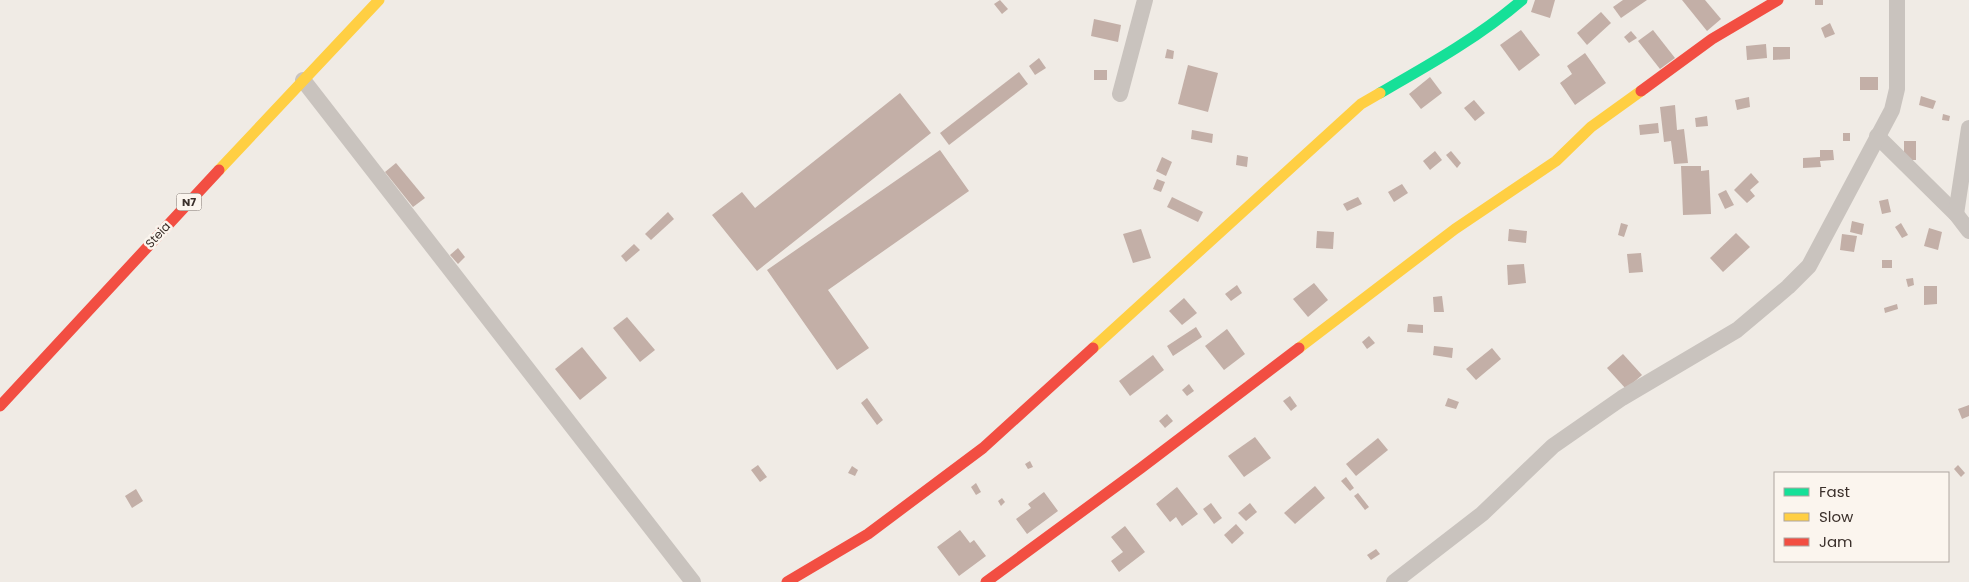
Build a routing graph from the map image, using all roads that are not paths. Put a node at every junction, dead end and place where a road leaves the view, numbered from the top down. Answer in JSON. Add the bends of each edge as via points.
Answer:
{"nodes":[{"id":1,"x":379,"y":0,"type":"edge"},
{"id":2,"x":1144,"y":0,"type":"edge"},
{"id":3,"x":1522,"y":0,"type":"edge"},
{"id":4,"x":1778,"y":0,"type":"edge"},
{"id":5,"x":1897,"y":0,"type":"edge"},
{"id":6,"x":304,"y":80,"type":"junction"},
{"id":7,"x":1120,"y":94,"type":"dead end"},
{"id":8,"x":1969,"y":128,"type":"edge"},
{"id":9,"x":1878,"y":136,"type":"junction"},
{"id":10,"x":1956,"y":214,"type":"junction"},
{"id":11,"x":1969,"y":231,"type":"edge"},
{"id":12,"x":0,"y":406,"type":"edge"},
{"id":13,"x":693,"y":582,"type":"edge"},
{"id":14,"x":787,"y":582,"type":"edge"},
{"id":15,"x":986,"y":582,"type":"edge"},
{"id":16,"x":1394,"y":582,"type":"edge"}],
"edges":[{"from":1,"to":6,"type":"street","name":"Steia","number":"N7"},
{"from":2,"to":7,"type":"street"},
{"from":3,"to":14,"type":"street","via":[[1452,51],[1362,104],[983,448],[868,534]]},
{"from":4,"to":15,"type":"street","via":[[1712,39],[1591,127],[1556,160],[1455,229]]},
{"from":5,"to":9,"type":"street","via":[[1897,89],[1892,110]]},
{"from":6,"to":12,"type":"street","name":"Steia","number":"N7"},
{"from":6,"to":13,"type":"street"},
{"from":8,"to":10,"type":"street"},
{"from":9,"to":10,"type":"street"},
{"from":9,"to":16,"type":"street","via":[[1809,266],[1788,287],[1737,330],[1622,398],[1553,446],[1482,514]]},
{"from":10,"to":11,"type":"street"}]}
